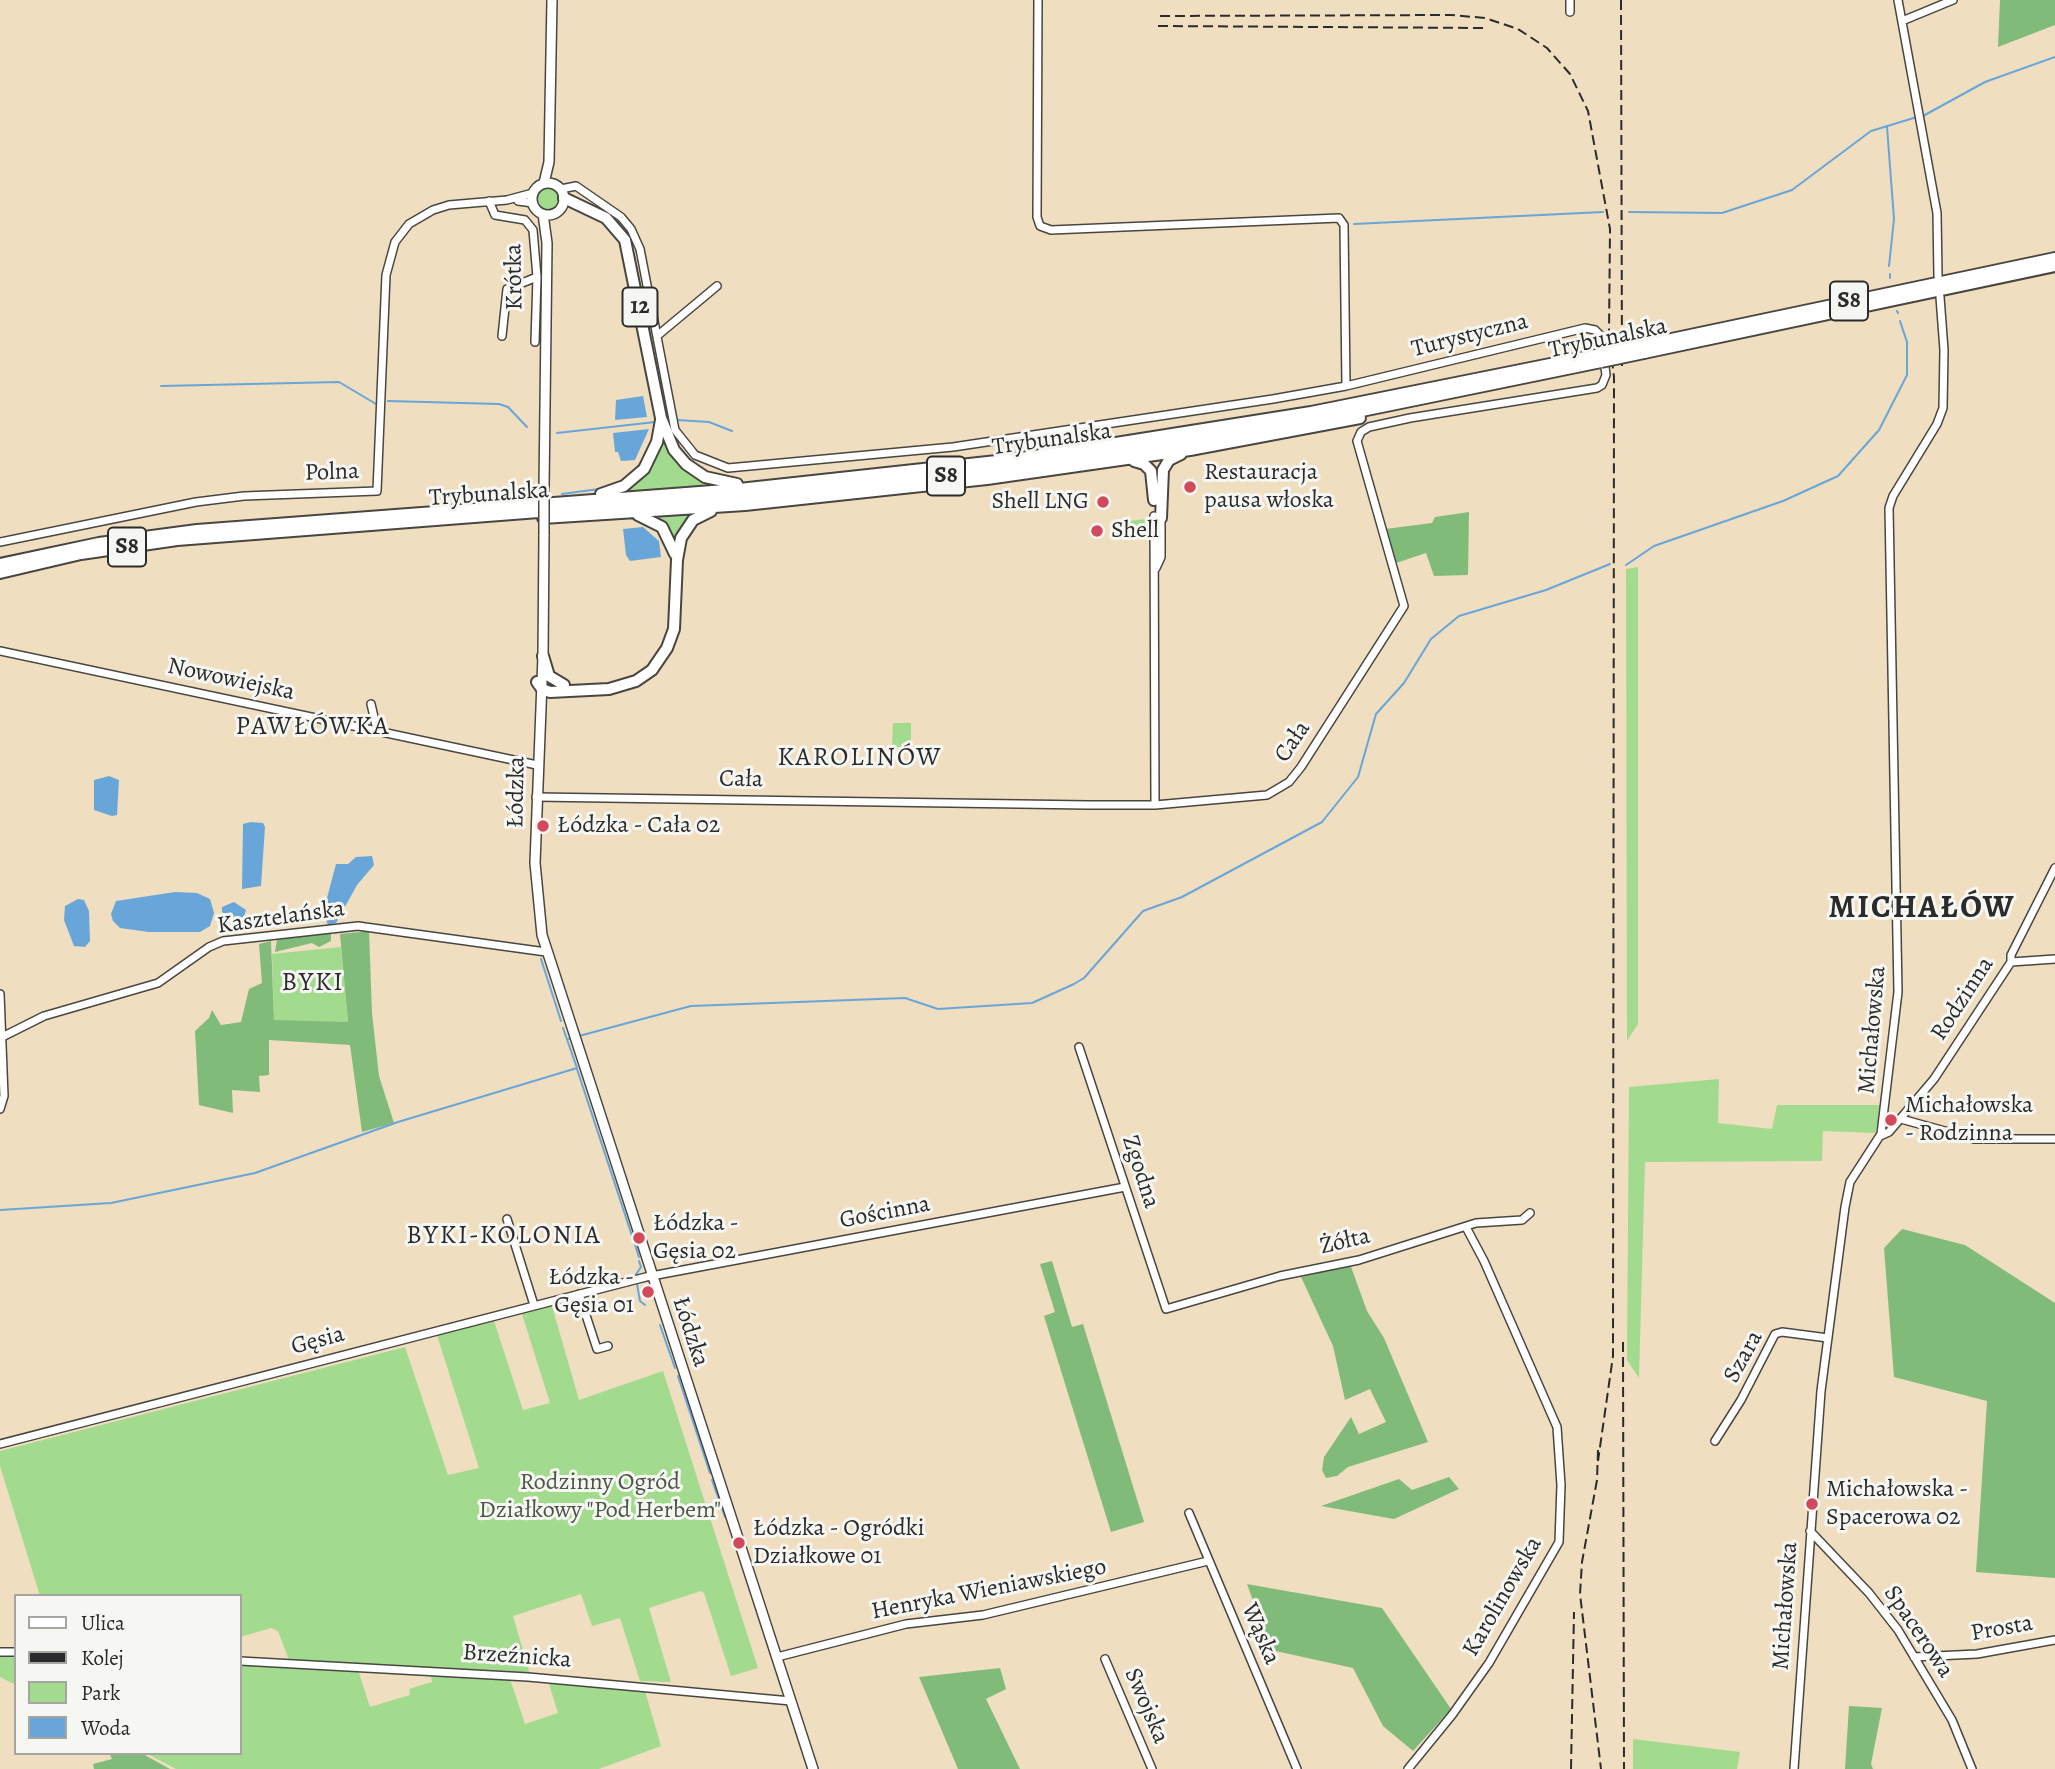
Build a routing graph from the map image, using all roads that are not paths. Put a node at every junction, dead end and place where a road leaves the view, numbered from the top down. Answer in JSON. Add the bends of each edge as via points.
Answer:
{"nodes":[{"id":1,"x":552,"y":0,"type":"edge"},
{"id":2,"x":1038,"y":0,"type":"edge"},
{"id":3,"x":1570,"y":0,"type":"edge"},
{"id":4,"x":1898,"y":0,"type":"edge"},
{"id":5,"x":1953,"y":0,"type":"edge"},
{"id":6,"x":1570,"y":12,"type":"dead end"},
{"id":7,"x":1902,"y":21,"type":"junction"},
{"id":8,"x":533,"y":198,"type":"junction"},
{"id":9,"x":554,"y":198,"type":"junction"},
{"id":10,"x":489,"y":201,"type":"junction"},
{"id":11,"x":2055,"y":258,"type":"edge"},
{"id":12,"x":2055,"y":266,"type":"edge"},
{"id":13,"x":537,"y":276,"type":"junction"},
{"id":14,"x":1938,"y":276,"type":"dead end"},
{"id":15,"x":717,"y":286,"type":"dead end"},
{"id":16,"x":1940,"y":296,"type":"dead end"},
{"id":17,"x":502,"y":336,"type":"dead end"},
{"id":18,"x":657,"y":336,"type":"junction"},
{"id":19,"x":535,"y":342,"type":"dead end"},
{"id":20,"x":1644,"y":349,"type":"junction"},
{"id":21,"x":1600,"y":358,"type":"junction"},
{"id":22,"x":1346,"y":386,"type":"junction"},
{"id":23,"x":1418,"y":400,"type":"junction"},
{"id":24,"x":661,"y":418,"type":"junction"},
{"id":25,"x":1190,"y":450,"type":"junction"},
{"id":26,"x":1124,"y":460,"type":"junction"},
{"id":27,"x":771,"y":486,"type":"junction"},
{"id":28,"x":550,"y":503,"type":"junction"},
{"id":29,"x":745,"y":505,"type":"junction"},
{"id":30,"x":624,"y":514,"type":"junction"},
{"id":31,"x":470,"y":517,"type":"junction"},
{"id":32,"x":1158,"y":517,"type":"junction"},
{"id":33,"x":544,"y":535,"type":"junction"},
{"id":34,"x":0,"y":542,"type":"edge"},
{"id":35,"x":677,"y":560,"type":"junction"},
{"id":36,"x":0,"y":564,"type":"edge"},
{"id":37,"x":0,"y":573,"type":"edge"},
{"id":38,"x":1404,"y":607,"type":"joint"},
{"id":39,"x":0,"y":651,"type":"edge"},
{"id":40,"x":543,"y":656,"type":"junction"},
{"id":41,"x":539,"y":686,"type":"junction"},
{"id":42,"x":560,"y":689,"type":"junction"},
{"id":43,"x":370,"y":704,"type":"dead end"},
{"id":44,"x":542,"y":704,"type":"junction"},
{"id":45,"x":377,"y":730,"type":"junction"},
{"id":46,"x":538,"y":737,"type":"junction"},
{"id":47,"x":537,"y":765,"type":"junction"},
{"id":48,"x":536,"y":797,"type":"junction"},
{"id":49,"x":1155,"y":805,"type":"junction"},
{"id":50,"x":2055,"y":867,"type":"edge"},
{"id":51,"x":546,"y":953,"type":"junction"},
{"id":52,"x":2055,"y":959,"type":"edge"},
{"id":53,"x":2011,"y":962,"type":"junction"},
{"id":54,"x":0,"y":994,"type":"edge"},
{"id":55,"x":2,"y":1037,"type":"edge"},
{"id":56,"x":1079,"y":1047,"type":"dead end"},
{"id":57,"x":0,"y":1109,"type":"edge"},
{"id":58,"x":1900,"y":1119,"type":"junction"},
{"id":59,"x":1880,"y":1136,"type":"junction"},
{"id":60,"x":2055,"y":1139,"type":"edge"},
{"id":61,"x":1125,"y":1187,"type":"junction"},
{"id":62,"x":1530,"y":1213,"type":"dead end"},
{"id":63,"x":507,"y":1219,"type":"dead end"},
{"id":64,"x":1466,"y":1229,"type":"junction"},
{"id":65,"x":649,"y":1277,"type":"junction"},
{"id":66,"x":579,"y":1294,"type":"junction"},
{"id":67,"x":534,"y":1305,"type":"junction"},
{"id":68,"x":1166,"y":1309,"type":"joint"},
{"id":69,"x":1828,"y":1338,"type":"junction"},
{"id":70,"x":608,"y":1346,"type":"dead end"},
{"id":71,"x":1715,"y":1441,"type":"dead end"},
{"id":72,"x":0,"y":1444,"type":"edge"},
{"id":73,"x":1189,"y":1513,"type":"dead end"},
{"id":74,"x":1810,"y":1531,"type":"junction"},
{"id":75,"x":1208,"y":1561,"type":"junction"},
{"id":76,"x":2055,"y":1640,"type":"edge"},
{"id":77,"x":777,"y":1657,"type":"junction"},
{"id":78,"x":1914,"y":1657,"type":"junction"},
{"id":79,"x":1105,"y":1659,"type":"dead end"},
{"id":80,"x":242,"y":1661,"type":"edge"},
{"id":81,"x":791,"y":1701,"type":"junction"},
{"id":82,"x":812,"y":1769,"type":"edge"},
{"id":83,"x":1152,"y":1769,"type":"edge"},
{"id":84,"x":1297,"y":1769,"type":"edge"},
{"id":85,"x":1408,"y":1769,"type":"edge"},
{"id":86,"x":1794,"y":1769,"type":"edge"},
{"id":87,"x":1972,"y":1769,"type":"edge"}],
"edges":[{"from":1,"to":9,"type":"main road","via":[[549,162]]},
{"from":2,"to":22,"type":"street","via":[[1040,226],[1051,230],[1339,218],[1345,225]]},
{"from":3,"to":6,"type":"street"},
{"from":4,"to":7,"type":"street"},
{"from":5,"to":7,"type":"street"},
{"from":7,"to":14,"type":"street","via":[[1938,232]]},
{"from":8,"to":9,"type":"main road"},
{"from":8,"to":9,"type":"main road"},
{"from":8,"to":10,"type":"street","name":"Polna"},
{"from":9,"to":18,"type":"street","via":[[576,186],[631,229],[640,249]]},
{"from":9,"to":24,"type":"highway","number":"12","via":[[615,225],[629,248]]},
{"from":9,"to":33,"type":"main road","name":"Łódzka","bridge":true,"via":[[547,243]]},
{"from":10,"to":13,"type":"street","name":"Krótka","via":[[495,215],[525,220],[532,226]]},
{"from":10,"to":34,"type":"street","name":"Polna","via":[[449,205],[426,213],[401,233],[391,251],[386,275],[378,490],[196,502]]},
{"from":11,"to":20,"type":"highway","name":"Trybunalska","number":"S8"},
{"from":12,"to":20,"type":"highway","name":"Trybunalska","number":"S8"},
{"from":13,"to":17,"type":"street","via":[[507,289]]},
{"from":13,"to":19,"type":"street","name":"Krótka"},
{"from":15,"to":18,"type":"street"},
{"from":16,"to":59,"type":"street","name":"Michałowska","via":[[1943,408],[1889,508],[1898,984]]},
{"from":18,"to":22,"type":"street","via":[[675,430],[695,455],[729,468],[953,447]]},
{"from":20,"to":21,"type":"highway","name":"Trybunalska","number":"S8","bridge":true},
{"from":21,"to":23,"type":"highway","name":"Trybunalska","number":"S8"},
{"from":21,"to":27,"type":"highway","name":"Trybunalska","number":"S8","via":[[1159,438]]},
{"from":22,"to":38,"type":"street","name":"Turystyczna","via":[[1585,328],[1595,330],[1603,341],[1606,375],[1597,388],[1410,418],[1368,427],[1358,436]]},
{"from":23,"to":25,"type":"highway","via":[[1321,428]]},
{"from":23,"to":31,"type":"highway","name":"Trybunalska","number":"S8","via":[[1177,443],[956,475]]},
{"from":24,"to":27,"type":"highway","number":"12","via":[[674,450],[694,471],[718,482]]},
{"from":24,"to":28,"type":"highway","via":[[653,453],[631,481],[606,493]]},
{"from":25,"to":26,"type":"highway"},
{"from":25,"to":32,"type":"highway","via":[[1172,458],[1164,468]]},
{"from":26,"to":29,"type":"highway"},
{"from":26,"to":32,"type":"highway","via":[[1142,463],[1151,471]]},
{"from":27,"to":28,"type":"highway","name":"Trybunalska","number":"S8"},
{"from":28,"to":36,"type":"highway","name":"Trybunalska","number":"S8","via":[[169,533]]},
{"from":29,"to":30,"type":"highway"},
{"from":29,"to":35,"type":"highway","via":[[710,511],[695,519],[682,536]]},
{"from":30,"to":31,"type":"highway"},
{"from":30,"to":35,"type":"highway","via":[[660,525]]},
{"from":31,"to":37,"type":"highway","name":"Trybunalska","number":"S8","via":[[141,545]]},
{"from":32,"to":49,"type":"street"},
{"from":33,"to":40,"type":"main road","name":"Łódzka"},
{"from":33,"to":41,"type":"main road","name":"Łódzka","via":[[539,568]]},
{"from":35,"to":42,"type":"highway","via":[[674,627],[660,659],[618,683]]},
{"from":38,"to":49,"type":"street","name":"Cała","via":[[1289,782],[1279,790],[1259,797]]},
{"from":39,"to":45,"type":"street","name":"Nowowiejska"},
{"from":40,"to":41,"type":"main road","name":"Łódzka"},
{"from":40,"to":42,"type":"highway","via":[[549,676]]},
{"from":41,"to":42,"type":"highway"},
{"from":41,"to":44,"type":"main road","name":"Łódzka"},
{"from":41,"to":46,"type":"main road","name":"Łódzka"},
{"from":42,"to":44,"type":"highway"},
{"from":43,"to":45,"type":"street"},
{"from":44,"to":46,"type":"main road","name":"Łódzka"},
{"from":45,"to":47,"type":"street","name":"Nowowiejska"},
{"from":46,"to":47,"type":"main road","name":"Łódzka"},
{"from":47,"to":48,"type":"main road","name":"Łódzka"},
{"from":48,"to":49,"type":"street","name":"Cała"},
{"from":48,"to":51,"type":"main road","name":"Łódzka","via":[[535,885]]},
{"from":50,"to":53,"type":"street","name":"Rodzinna"},
{"from":51,"to":55,"type":"street","name":"Kasztelańska","via":[[358,926],[223,942],[158,983],[44,1016]]},
{"from":51,"to":65,"type":"main road","name":"Łódzka"},
{"from":52,"to":53,"type":"street"},
{"from":53,"to":58,"type":"street","name":"Rodzinna","via":[[1934,1079]]},
{"from":54,"to":55,"type":"street"},
{"from":55,"to":57,"type":"street","via":[[4,1098]]},
{"from":56,"to":61,"type":"street","name":"Zgodna"},
{"from":58,"to":59,"type":"street","name":"Rodzinna"},
{"from":58,"to":60,"type":"street","via":[[1974,1139]]},
{"from":59,"to":69,"type":"street","name":"Michałowska","via":[[1848,1192]]},
{"from":61,"to":65,"type":"street","name":"Gościnna"},
{"from":61,"to":68,"type":"street","name":"Zgodna"},
{"from":62,"to":64,"type":"street","name":"Żółta","via":[[1522,1220],[1482,1222]]},
{"from":63,"to":67,"type":"street"},
{"from":64,"to":68,"type":"street","name":"Żółta"},
{"from":64,"to":85,"type":"street","name":"Karolinowska","via":[[1557,1427],[1559,1542],[1489,1663]]},
{"from":65,"to":66,"type":"street","name":"Gęsia"},
{"from":65,"to":77,"type":"main road","name":"Łódzka"},
{"from":66,"to":67,"type":"street","name":"Gęsia"},
{"from":66,"to":70,"type":"street","via":[[597,1349]]},
{"from":67,"to":72,"type":"street","name":"Gęsia"},
{"from":69,"to":71,"type":"street","name":"Szara","via":[[1775,1334]]},
{"from":69,"to":74,"type":"street","name":"Michałowska"},
{"from":73,"to":75,"type":"street","name":"Wąska"},
{"from":74,"to":78,"type":"street","name":"Spacerowa","via":[[1873,1598]]},
{"from":74,"to":86,"type":"street","name":"Michałowska"},
{"from":75,"to":77,"type":"street","name":"Henryka Wieniawskiego","via":[[983,1615],[906,1624]]},
{"from":75,"to":84,"type":"street","name":"Wąska"},
{"from":76,"to":78,"type":"street","name":"Prosta","via":[[1977,1654]]},
{"from":77,"to":81,"type":"main road","name":"Łódzka"},
{"from":78,"to":87,"type":"street","name":"Spacerowa","via":[[1952,1720]]},
{"from":79,"to":83,"type":"street","name":"Swojska"},
{"from":80,"to":81,"type":"street","name":"Brzeźnicka","via":[[528,1676]]},
{"from":81,"to":82,"type":"main road","name":"Łódzka"}]}
